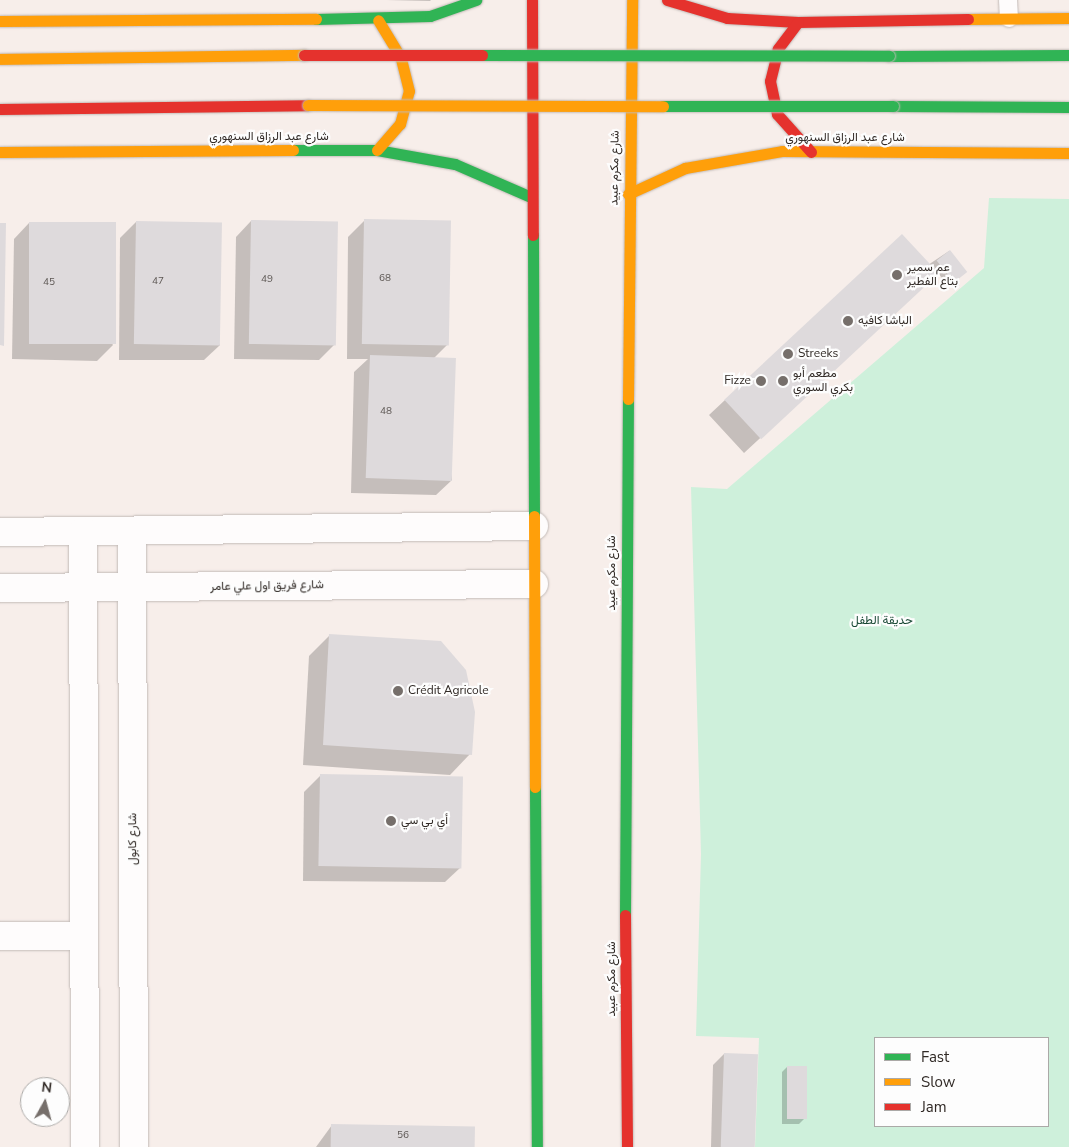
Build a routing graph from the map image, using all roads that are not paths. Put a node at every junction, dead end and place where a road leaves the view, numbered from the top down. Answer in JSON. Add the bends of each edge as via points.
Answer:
{"nodes":[{"id":1,"x":476,"y":0,"type":"edge"},
{"id":2,"x":532,"y":0,"type":"edge"},
{"id":3,"x":632,"y":0,"type":"edge"},
{"id":4,"x":667,"y":0,"type":"edge"},
{"id":5,"x":1008,"y":0,"type":"edge"},
{"id":6,"x":1009,"y":18,"type":"junction"},
{"id":7,"x":1069,"y":18,"type":"edge"},
{"id":8,"x":378,"y":20,"type":"junction"},
{"id":9,"x":0,"y":21,"type":"edge"},
{"id":10,"x":798,"y":22,"type":"junction"},
{"id":11,"x":1069,"y":55,"type":"edge"},
{"id":12,"x":0,"y":59,"type":"edge"},
{"id":13,"x":1069,"y":107,"type":"edge"},
{"id":14,"x":0,"y":109,"type":"edge"},
{"id":15,"x":377,"y":150,"type":"junction"},
{"id":16,"x":0,"y":152,"type":"edge"},
{"id":17,"x":811,"y":152,"type":"junction"},
{"id":18,"x":1069,"y":153,"type":"edge"},
{"id":19,"x":628,"y":194,"type":"junction"},
{"id":20,"x":531,"y":197,"type":"junction"},
{"id":21,"x":534,"y":526,"type":"junction"},
{"id":22,"x":0,"y":532,"type":"edge"},
{"id":23,"x":83,"y":532,"type":"junction"},
{"id":24,"x":132,"y":532,"type":"junction"},
{"id":25,"x":534,"y":584,"type":"junction"},
{"id":26,"x":0,"y":588,"type":"edge"},
{"id":27,"x":84,"y":588,"type":"junction"},
{"id":28,"x":132,"y":588,"type":"junction"},
{"id":29,"x":0,"y":936,"type":"edge"},
{"id":30,"x":84,"y":936,"type":"junction"},
{"id":31,"x":85,"y":1147,"type":"edge"},
{"id":32,"x":134,"y":1147,"type":"edge"},
{"id":33,"x":537,"y":1147,"type":"edge"},
{"id":34,"x":627,"y":1147,"type":"edge"}],
"edges":[{"from":1,"to":8,"type":"street","via":[[430,16]]},
{"from":2,"to":20,"type":"street"},
{"from":3,"to":19,"type":"street","name":"شارع مكرم عبيد"},
{"from":4,"to":10,"type":"street","via":[[727,18]]},
{"from":5,"to":6,"type":"lane"},
{"from":6,"to":7,"type":"street"},
{"from":6,"to":10,"type":"street"},
{"from":8,"to":9,"type":"street"},
{"from":8,"to":15,"type":"street","via":[[401,58],[409,91],[400,124]]},
{"from":10,"to":17,"type":"street","via":[[778,49],[770,81],[777,114]]},
{"from":11,"to":12,"type":"street","bridge":true},
{"from":13,"to":14,"type":"street","bridge":true},
{"from":15,"to":16,"type":"street","name":"شارع عبد الرزاق السنهوري"},
{"from":15,"to":20,"type":"street","name":"شارع عبد الرزاق السنهوري","via":[[455,164]]},
{"from":17,"to":18,"type":"street","name":"شارع عبد الرزاق السنهوري"},
{"from":17,"to":19,"type":"street","name":"شارع عبد الرزاق السنهوري","via":[[715,160],[656,178]]},
{"from":19,"to":34,"type":"street","name":"شارع مكرم عبيد"},
{"from":20,"to":21,"type":"street"},
{"from":21,"to":24,"type":"street"},
{"from":21,"to":25,"type":"street"},
{"from":22,"to":23,"type":"street"},
{"from":23,"to":24,"type":"street"},
{"from":23,"to":27,"type":"street"},
{"from":24,"to":28,"type":"street","name":"شارع كابول"},
{"from":25,"to":28,"type":"street","name":"شارع فريق اول علي عامر"},
{"from":25,"to":33,"type":"street"},
{"from":26,"to":27,"type":"street","name":"شارع فريق اول علي عامر"},
{"from":27,"to":28,"type":"street","name":"شارع فريق اول علي عامر"},
{"from":27,"to":30,"type":"street"},
{"from":28,"to":32,"type":"street","name":"شارع كابول"},
{"from":29,"to":30,"type":"street"},
{"from":30,"to":31,"type":"street"}]}
